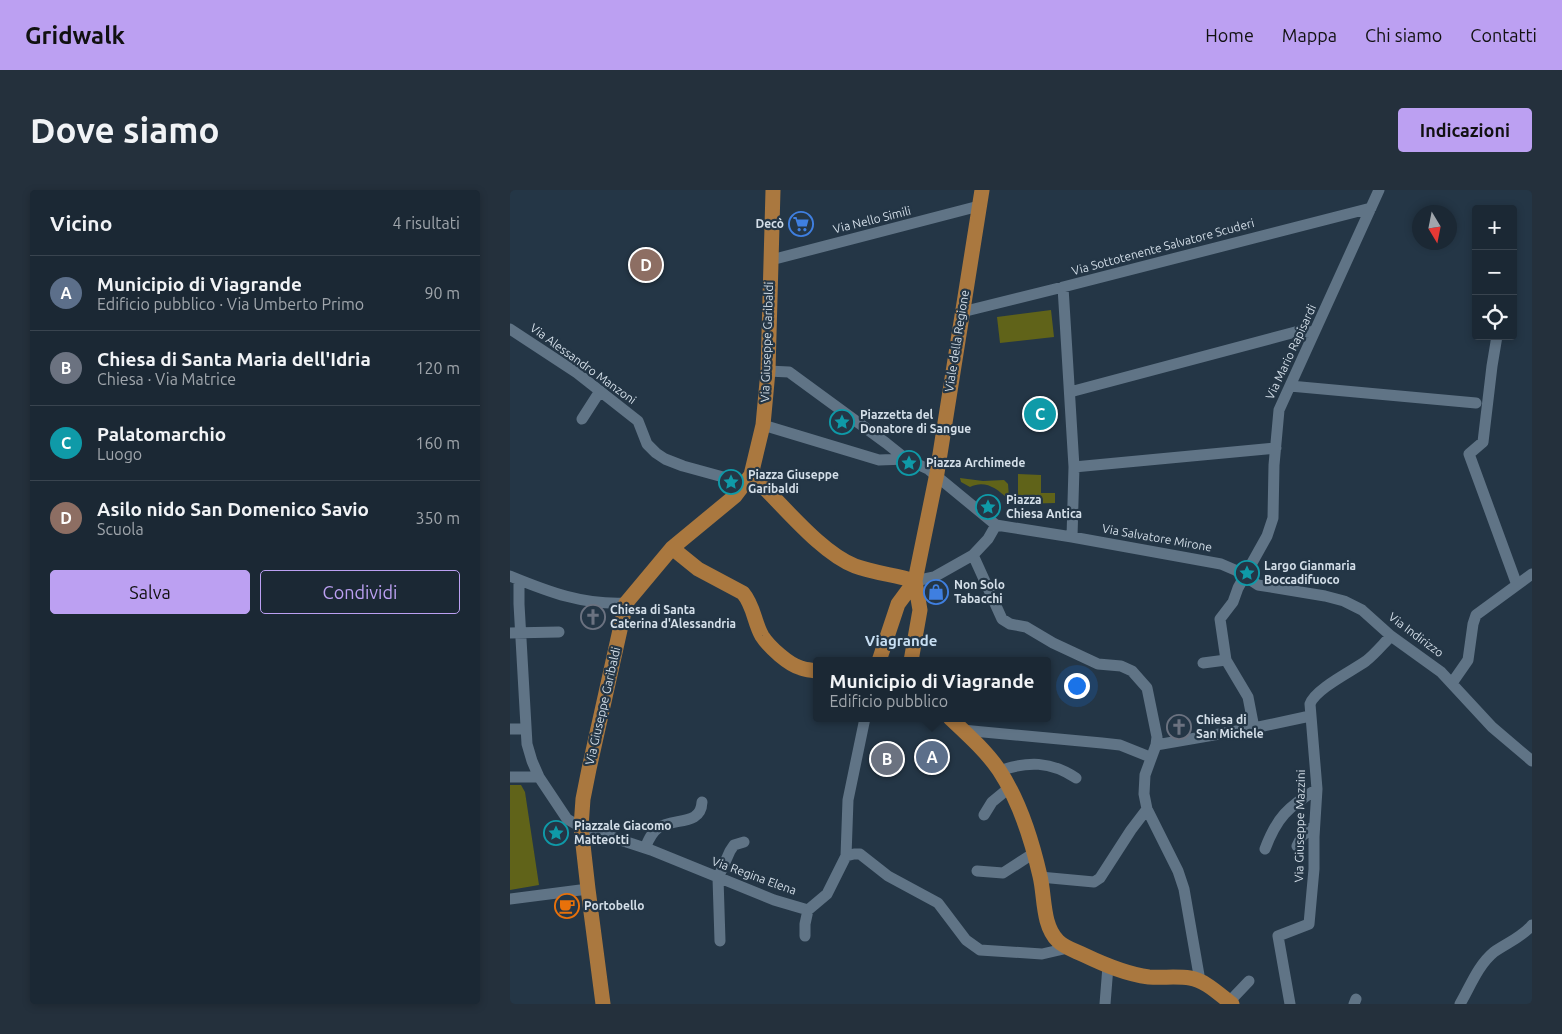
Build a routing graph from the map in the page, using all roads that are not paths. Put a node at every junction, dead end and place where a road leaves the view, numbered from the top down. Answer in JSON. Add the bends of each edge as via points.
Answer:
{"nodes":[{"id":1,"x":773,"y":190,"type":"edge"},
{"id":2,"x":982,"y":190,"type":"edge"},
{"id":3,"x":1379,"y":190,"type":"edge"},
{"id":4,"x":979,"y":206,"type":"junction"},
{"id":5,"x":1370,"y":208,"type":"junction"},
{"id":6,"x":771,"y":260,"type":"junction"},
{"id":7,"x":1063,"y":287,"type":"junction"},
{"id":8,"x":962,"y":312,"type":"junction"},
{"id":9,"x":510,"y":329,"type":"edge"},
{"id":10,"x":1314,"y":332,"type":"junction"},
{"id":11,"x":1496,"y":340,"type":"edge"},
{"id":12,"x":768,"y":372,"type":"junction"},
{"id":13,"x":1290,"y":386,"type":"junction"},
{"id":14,"x":600,"y":391,"type":"junction"},
{"id":15,"x":1070,"y":392,"type":"junction"},
{"id":16,"x":1476,"y":403,"type":"dead end"},
{"id":17,"x":582,"y":419,"type":"dead end"},
{"id":18,"x":763,"y":425,"type":"junction"},
{"id":19,"x":1276,"y":448,"type":"junction"},
{"id":20,"x":906,"y":459,"type":"junction"},
{"id":21,"x":1074,"y":467,"type":"junction"},
{"id":22,"x":936,"y":476,"type":"junction"},
{"id":23,"x":748,"y":479,"type":"junction"},
{"id":24,"x":996,"y":525,"type":"junction"},
{"id":25,"x":1072,"y":537,"type":"junction"},
{"id":26,"x":672,"y":548,"type":"junction"},
{"id":27,"x":973,"y":555,"type":"junction"},
{"id":28,"x":1240,"y":573,"type":"junction"},
{"id":29,"x":1532,"y":574,"type":"edge"},
{"id":30,"x":515,"y":578,"type":"edge"},
{"id":31,"x":915,"y":581,"type":"junction"},
{"id":32,"x":1254,"y":583,"type":"joint"},
{"id":33,"x":1517,"y":585,"type":"junction"},
{"id":34,"x":626,"y":603,"type":"junction"},
{"id":35,"x":559,"y":632,"type":"dead end"},
{"id":36,"x":515,"y":633,"type":"edge"},
{"id":37,"x":1392,"y":636,"type":"junction"},
{"id":38,"x":880,"y":657,"type":"edge"},
{"id":39,"x":913,"y":657,"type":"edge"},
{"id":40,"x":1226,"y":660,"type":"junction"},
{"id":41,"x":1203,"y":663,"type":"dead end"},
{"id":42,"x":516,"y":668,"type":"edge"},
{"id":43,"x":813,"y":670,"type":"edge"},
{"id":44,"x":1452,"y":683,"type":"junction"},
{"id":45,"x":1310,"y":716,"type":"junction"},
{"id":46,"x":864,"y":722,"type":"edge"},
{"id":47,"x":954,"y":722,"type":"edge"},
{"id":48,"x":526,"y":728,"type":"junction"},
{"id":49,"x":1254,"y":728,"type":"junction"},
{"id":50,"x":510,"y":729,"type":"edge"},
{"id":51,"x":962,"y":730,"type":"junction"},
{"id":52,"x":1156,"y":745,"type":"junction"},
{"id":53,"x":1150,"y":757,"type":"junction"},
{"id":54,"x":1532,"y":761,"type":"edge"},
{"id":55,"x":999,"y":771,"type":"junction"},
{"id":56,"x":510,"y":777,"type":"edge"},
{"id":57,"x":539,"y":777,"type":"junction"},
{"id":58,"x":1076,"y":778,"type":"dead end"},
{"id":59,"x":1009,"y":788,"type":"junction"},
{"id":60,"x":1317,"y":790,"type":"junction"},
{"id":61,"x":702,"y":802,"type":"dead end"},
{"id":62,"x":1147,"y":809,"type":"junction"},
{"id":63,"x":984,"y":815,"type":"dead end"},
{"id":64,"x":1314,"y":826,"type":"junction"},
{"id":65,"x":581,"y":827,"type":"junction"},
{"id":66,"x":744,"y":842,"type":"dead end"},
{"id":67,"x":1297,"y":846,"type":"dead end"},
{"id":68,"x":645,"y":848,"type":"junction"},
{"id":69,"x":1266,"y":849,"type":"dead end"},
{"id":70,"x":1034,"y":853,"type":"junction"},
{"id":71,"x":846,"y":856,"type":"junction"},
{"id":72,"x":977,"y":871,"type":"dead end"},
{"id":73,"x":1040,"y":877,"type":"junction"},
{"id":74,"x":718,"y":878,"type":"junction"},
{"id":75,"x":588,"y":889,"type":"junction"},
{"id":76,"x":510,"y":899,"type":"edge"},
{"id":77,"x":808,"y":910,"type":"junction"},
{"id":78,"x":1532,"y":925,"type":"edge"},
{"id":79,"x":805,"y":936,"type":"dead end"},
{"id":80,"x":720,"y":941,"type":"dead end"},
{"id":81,"x":1068,"y":948,"type":"junction"},
{"id":82,"x":1108,"y":966,"type":"junction"},
{"id":83,"x":1200,"y":981,"type":"junction"},
{"id":84,"x":1249,"y":981,"type":"dead end"},
{"id":85,"x":1230,"y":1003,"type":"edge"},
{"id":86,"x":603,"y":1004,"type":"edge"},
{"id":87,"x":1105,"y":1004,"type":"edge"},
{"id":88,"x":1290,"y":1004,"type":"edge"},
{"id":89,"x":1460,"y":1004,"type":"edge"}],
"edges":[{"from":1,"to":6,"type":"main road","name":"Via Giuseppe Garibaldi"},
{"from":2,"to":4,"type":"main road","name":"Viale della Regione"},
{"from":3,"to":5,"type":"street","name":"Via Mario Rapisardi"},
{"from":4,"to":6,"type":"street","name":"Via Nello Simili"},
{"from":4,"to":8,"type":"main road","name":"Viale della Regione"},
{"from":5,"to":7,"type":"street","name":"Via Sottotenente Salvatore Scuderi"},
{"from":5,"to":10,"type":"street","name":"Via Mario Rapisardi"},
{"from":6,"to":12,"type":"main road","name":"Via Giuseppe Garibaldi"},
{"from":7,"to":8,"type":"street","name":"Via Sottotenente Salvatore Scuderi"},
{"from":7,"to":15,"type":"street"},
{"from":8,"to":22,"type":"main road","name":"Viale della Regione"},
{"from":9,"to":14,"type":"street","name":"Via Alessandro Manzoni"},
{"from":10,"to":13,"type":"street","name":"Via Mario Rapisardi"},
{"from":10,"to":15,"type":"street","via":[[1299,331]]},
{"from":11,"to":33,"type":"street","via":[[1484,442],[1470,454]]},
{"from":12,"to":18,"type":"main road","name":"Via Giuseppe Garibaldi"},
{"from":12,"to":20,"type":"street","via":[[789,372]]},
{"from":13,"to":16,"type":"street"},
{"from":13,"to":19,"type":"street","name":"Via Mario Rapisardi","via":[[1279,410]]},
{"from":14,"to":17,"type":"street"},
{"from":14,"to":23,"type":"street","name":"Via Alessandro Manzoni","via":[[638,421],[647,444],[656,453],[707,473]]},
{"from":15,"to":21,"type":"street"},
{"from":18,"to":20,"type":"street","via":[[879,460]]},
{"from":18,"to":23,"type":"main road","name":"Via Giuseppe Garibaldi"},
{"from":19,"to":21,"type":"street"},
{"from":19,"to":28,"type":"street","name":"Via Mario Rapisardi","via":[[1273,518],[1252,562]]},
{"from":20,"to":22,"type":"street"},
{"from":21,"to":25,"type":"street"},
{"from":22,"to":24,"type":"street"},
{"from":22,"to":31,"type":"main road","name":"Viale della Regione"},
{"from":23,"to":26,"type":"main road","name":"Via Giuseppe Garibaldi","via":[[736,496]]},
{"from":23,"to":31,"type":"main road","via":[[830,551],[854,566]]},
{"from":24,"to":25,"type":"street","name":"Via Salvatore Mirone"},
{"from":24,"to":27,"type":"street"},
{"from":25,"to":28,"type":"street","name":"Via Salvatore Mirone","via":[[1221,564]]},
{"from":26,"to":34,"type":"main road","name":"Via Giuseppe Garibaldi"},
{"from":26,"to":43,"type":"main road","via":[[698,568],[743,593],[749,600],[762,636],[769,644],[800,668]]},
{"from":27,"to":31,"type":"street","via":[[934,577]]},
{"from":27,"to":52,"type":"street","via":[[1002,619],[1026,627],[1098,664],[1121,666],[1138,676],[1149,697]]},
{"from":28,"to":32,"type":"street","name":"Via Salvatore Mirone"},
{"from":28,"to":40,"type":"street","name":"Via Mario Rapisardi","via":[[1233,602],[1220,618]]},
{"from":29,"to":33,"type":"street"},
{"from":30,"to":34,"type":"street","via":[[578,600]]},
{"from":30,"to":36,"type":"street","name":"Via Regina Elena","via":[[519,604]]},
{"from":31,"to":38,"type":"main road","via":[[898,604]]},
{"from":31,"to":39,"type":"main road","via":[[920,610]]},
{"from":32,"to":37,"type":"street","name":"Via Indirizzo","via":[[1344,601],[1362,610]]},
{"from":33,"to":44,"type":"street","via":[[1476,614],[1468,660]]},
{"from":34,"to":65,"type":"main road","name":"Via Giuseppe Garibaldi","via":[[583,799]]},
{"from":35,"to":36,"type":"street"},
{"from":36,"to":42,"type":"street","name":"Via Regina Elena"},
{"from":37,"to":44,"type":"street","name":"Via Indirizzo"},
{"from":37,"to":45,"type":"street","name":"Via Giuseppe Mazzini","via":[[1368,660],[1319,692],[1310,704]]},
{"from":40,"to":41,"type":"street"},
{"from":40,"to":49,"type":"street","via":[[1248,697]]},
{"from":42,"to":48,"type":"street","name":"Via Regina Elena"},
{"from":44,"to":54,"type":"street","name":"Via Indirizzo","via":[[1492,727]]},
{"from":45,"to":49,"type":"street"},
{"from":45,"to":60,"type":"street","name":"Via Giuseppe Mazzini"},
{"from":46,"to":71,"type":"street","via":[[848,800]]},
{"from":47,"to":51,"type":"main road"},
{"from":48,"to":50,"type":"street"},
{"from":48,"to":57,"type":"street","name":"Via Regina Elena","via":[[527,744]]},
{"from":49,"to":52,"type":"street"},
{"from":51,"to":53,"type":"street","via":[[1120,745]]},
{"from":51,"to":55,"type":"main road"},
{"from":52,"to":53,"type":"street"},
{"from":53,"to":62,"type":"street","via":[[1145,775]]},
{"from":55,"to":58,"type":"street","via":[[1033,764],[1051,767]]},
{"from":55,"to":59,"type":"main road"},
{"from":56,"to":57,"type":"street"},
{"from":57,"to":65,"type":"street","name":"Via Regina Elena","via":[[567,820]]},
{"from":59,"to":63,"type":"street","via":[[992,802]]},
{"from":59,"to":70,"type":"main road"},
{"from":60,"to":64,"type":"street","name":"Via Giuseppe Mazzini"},
{"from":60,"to":69,"type":"street","via":[[1298,800],[1278,821]]},
{"from":61,"to":68,"type":"street","via":[[699,814],[656,829]]},
{"from":62,"to":73,"type":"street","via":[[1100,878],[1094,882]]},
{"from":62,"to":83,"type":"street","via":[[1184,889]]},
{"from":64,"to":67,"type":"street","via":[[1302,836]]},
{"from":64,"to":88,"type":"street","name":"Via Giuseppe Mazzini","via":[[1309,924],[1278,936]]},
{"from":65,"to":68,"type":"street","name":"Via Regina Elena"},
{"from":65,"to":75,"type":"main road","name":"Via Giuseppe Garibaldi"},
{"from":66,"to":74,"type":"street","via":[[734,845]]},
{"from":68,"to":74,"type":"street","name":"Via Regina Elena"},
{"from":70,"to":72,"type":"street","via":[[1003,873]]},
{"from":70,"to":73,"type":"main road"},
{"from":71,"to":77,"type":"street","via":[[827,894]]},
{"from":71,"to":81,"type":"street","via":[[860,854],[888,876],[938,903],[966,940],[980,950],[1042,954]]},
{"from":73,"to":81,"type":"main road","via":[[1051,932]]},
{"from":74,"to":77,"type":"street","name":"Via Regina Elena"},
{"from":74,"to":80,"type":"street"},
{"from":75,"to":76,"type":"street"},
{"from":75,"to":86,"type":"main road","name":"Via Giuseppe Garibaldi"},
{"from":77,"to":79,"type":"street"},
{"from":78,"to":89,"type":"street","via":[[1493,953],[1480,967]]},
{"from":81,"to":82,"type":"main road"},
{"from":82,"to":83,"type":"main road","via":[[1135,975]]},
{"from":82,"to":87,"type":"street"},
{"from":83,"to":85,"type":"main road"},
{"from":84,"to":85,"type":"street"}]}
